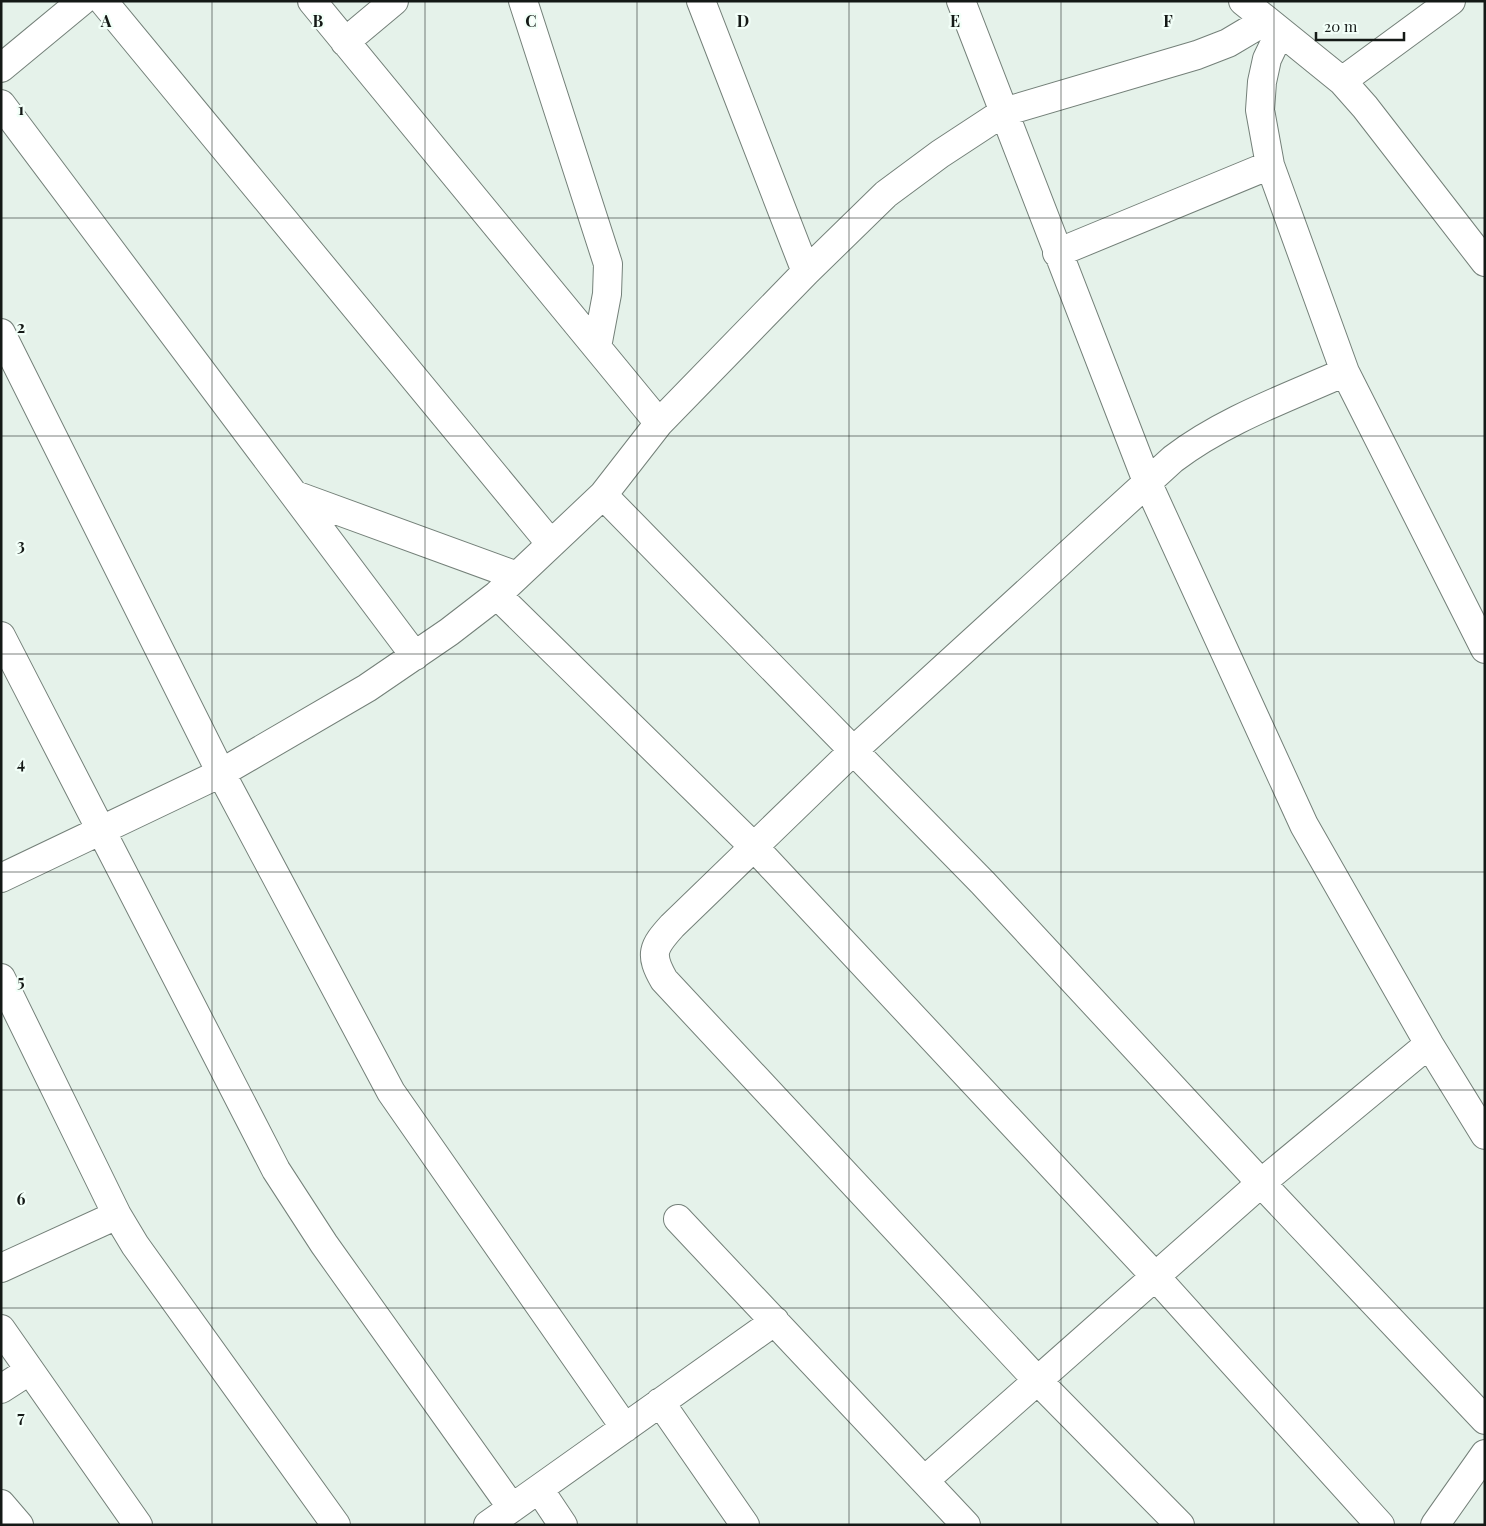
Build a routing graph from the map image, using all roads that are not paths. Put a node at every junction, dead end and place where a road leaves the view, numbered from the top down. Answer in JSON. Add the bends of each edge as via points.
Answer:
{"nodes":[{"id":1,"x":82,"y":1,"type":"edge"},
{"id":2,"x":104,"y":1,"type":"edge"},
{"id":3,"x":312,"y":1,"type":"edge"},
{"id":4,"x":394,"y":1,"type":"edge"},
{"id":5,"x":524,"y":1,"type":"edge"},
{"id":6,"x":700,"y":1,"type":"edge"},
{"id":7,"x":961,"y":1,"type":"edge"},
{"id":8,"x":1243,"y":1,"type":"edge"},
{"id":9,"x":1451,"y":1,"type":"edge"},
{"id":10,"x":1273,"y":26,"type":"junction"},
{"id":11,"x":345,"y":42,"type":"junction"},
{"id":12,"x":1,"y":68,"type":"edge"},
{"id":13,"x":1342,"y":81,"type":"junction"},
{"id":14,"x":1,"y":104,"type":"edge"},
{"id":15,"x":1004,"y":112,"type":"junction"},
{"id":16,"x":1270,"y":165,"type":"junction"},
{"id":17,"x":1058,"y":253,"type":"junction"},
{"id":18,"x":1485,"y":262,"type":"edge"},
{"id":19,"x":806,"y":272,"type":"junction"},
{"id":20,"x":1,"y":333,"type":"edge"},
{"id":21,"x":597,"y":347,"type":"junction"},
{"id":22,"x":1345,"y":372,"type":"junction"},
{"id":23,"x":659,"y":423,"type":"junction"},
{"id":24,"x":1148,"y":484,"type":"junction"},
{"id":25,"x":295,"y":495,"type":"junction"},
{"id":26,"x":603,"y":495,"type":"junction"},
{"id":27,"x":551,"y":544,"type":"junction"},
{"id":28,"x":517,"y":576,"type":"junction"},
{"id":29,"x":497,"y":596,"type":"junction"},
{"id":30,"x":1,"y":636,"type":"edge"},
{"id":31,"x":1483,"y":643,"type":"edge"},
{"id":32,"x":415,"y":656,"type":"junction"},
{"id":33,"x":854,"y":750,"type":"junction"},
{"id":34,"x":221,"y":773,"type":"junction"},
{"id":35,"x":100,"y":831,"type":"junction"},
{"id":36,"x":754,"y":848,"type":"junction"},
{"id":37,"x":1,"y":878,"type":"edge"},
{"id":38,"x":1,"y":978,"type":"edge"},
{"id":39,"x":1429,"y":1044,"type":"junction"},
{"id":40,"x":1485,"y":1136,"type":"edge"},
{"id":41,"x":1261,"y":1183,"type":"junction"},
{"id":42,"x":117,"y":1215,"type":"junction"},
{"id":43,"x":678,"y":1219,"type":"dead end"},
{"id":44,"x":1,"y":1268,"type":"edge"},
{"id":45,"x":1154,"y":1275,"type":"junction"},
{"id":46,"x":775,"y":1321,"type":"junction"},
{"id":47,"x":1,"y":1329,"type":"edge"},
{"id":48,"x":29,"y":1371,"type":"junction"},
{"id":49,"x":1037,"y":1380,"type":"junction"},
{"id":50,"x":1,"y":1389,"type":"edge"},
{"id":51,"x":660,"y":1402,"type":"junction"},
{"id":52,"x":1485,"y":1420,"type":"edge"},
{"id":53,"x":625,"y":1428,"type":"junction"},
{"id":54,"x":1485,"y":1454,"type":"edge"},
{"id":55,"x":925,"y":1480,"type":"junction"},
{"id":56,"x":539,"y":1489,"type":"junction"},
{"id":57,"x":1,"y":1504,"type":"edge"},
{"id":58,"x":512,"y":1508,"type":"junction"},
{"id":59,"x":19,"y":1525,"type":"edge"},
{"id":60,"x":138,"y":1525,"type":"edge"},
{"id":61,"x":336,"y":1525,"type":"edge"},
{"id":62,"x":488,"y":1525,"type":"edge"},
{"id":63,"x":563,"y":1525,"type":"edge"},
{"id":64,"x":745,"y":1525,"type":"edge"},
{"id":65,"x":966,"y":1525,"type":"edge"},
{"id":66,"x":1180,"y":1525,"type":"edge"},
{"id":67,"x":1380,"y":1525,"type":"edge"},
{"id":68,"x":1435,"y":1525,"type":"edge"}],
"edges":[{"from":1,"to":12,"type":"street"},
{"from":2,"to":27,"type":"street"},
{"from":3,"to":11,"type":"street"},
{"from":4,"to":11,"type":"street"},
{"from":5,"to":21,"type":"street","via":[[608,264],[607,294]]},
{"from":6,"to":19,"type":"street"},
{"from":7,"to":15,"type":"street"},
{"from":8,"to":10,"type":"street"},
{"from":9,"to":13,"type":"street"},
{"from":10,"to":13,"type":"street"},
{"from":10,"to":15,"type":"street","via":[[1197,55]]},
{"from":10,"to":16,"type":"street","via":[[1260,110]]},
{"from":11,"to":21,"type":"street"},
{"from":13,"to":18,"type":"street","via":[[1365,106]]},
{"from":14,"to":25,"type":"street"},
{"from":15,"to":17,"type":"street"},
{"from":15,"to":19,"type":"street","via":[[886,194]]},
{"from":16,"to":17,"type":"street"},
{"from":16,"to":22,"type":"street"},
{"from":17,"to":24,"type":"street"},
{"from":19,"to":23,"type":"street"},
{"from":20,"to":34,"type":"street"},
{"from":21,"to":23,"type":"street"},
{"from":22,"to":24,"type":"street","via":[[1215,432],[1173,459]]},
{"from":22,"to":31,"type":"street"},
{"from":23,"to":26,"type":"street"},
{"from":24,"to":33,"type":"street"},
{"from":24,"to":39,"type":"street","via":[[1304,825]]},
{"from":25,"to":28,"type":"street"},
{"from":25,"to":32,"type":"street"},
{"from":26,"to":27,"type":"street"},
{"from":26,"to":33,"type":"street"},
{"from":27,"to":28,"type":"street"},
{"from":28,"to":29,"type":"street"},
{"from":29,"to":32,"type":"street"},
{"from":29,"to":36,"type":"street"},
{"from":30,"to":35,"type":"street"},
{"from":32,"to":34,"type":"street","via":[[367,688]]},
{"from":33,"to":36,"type":"street"},
{"from":33,"to":41,"type":"street","via":[[983,883]]},
{"from":34,"to":35,"type":"street"},
{"from":34,"to":53,"type":"street","via":[[390,1092]]},
{"from":35,"to":37,"type":"street"},
{"from":35,"to":58,"type":"street","via":[[276,1170],[324,1244]]},
{"from":36,"to":45,"type":"street"},
{"from":36,"to":49,"type":"street","via":[[657,943],[654,954],[656,966],[664,980]]},
{"from":38,"to":42,"type":"street"},
{"from":39,"to":40,"type":"street"},
{"from":39,"to":41,"type":"street"},
{"from":41,"to":45,"type":"street"},
{"from":41,"to":52,"type":"street"},
{"from":42,"to":44,"type":"street"},
{"from":42,"to":61,"type":"street","via":[[154,1272]]},
{"from":43,"to":46,"type":"street"},
{"from":45,"to":49,"type":"street"},
{"from":45,"to":67,"type":"street"},
{"from":46,"to":51,"type":"street"},
{"from":46,"to":55,"type":"street"},
{"from":47,"to":48,"type":"street"},
{"from":48,"to":50,"type":"street"},
{"from":48,"to":60,"type":"street"},
{"from":49,"to":55,"type":"street"},
{"from":49,"to":66,"type":"street"},
{"from":51,"to":53,"type":"street"},
{"from":51,"to":64,"type":"street"},
{"from":53,"to":56,"type":"street"},
{"from":54,"to":68,"type":"street"},
{"from":55,"to":65,"type":"street"},
{"from":56,"to":58,"type":"street"},
{"from":56,"to":63,"type":"street"},
{"from":57,"to":59,"type":"street"},
{"from":58,"to":62,"type":"street"}]}
